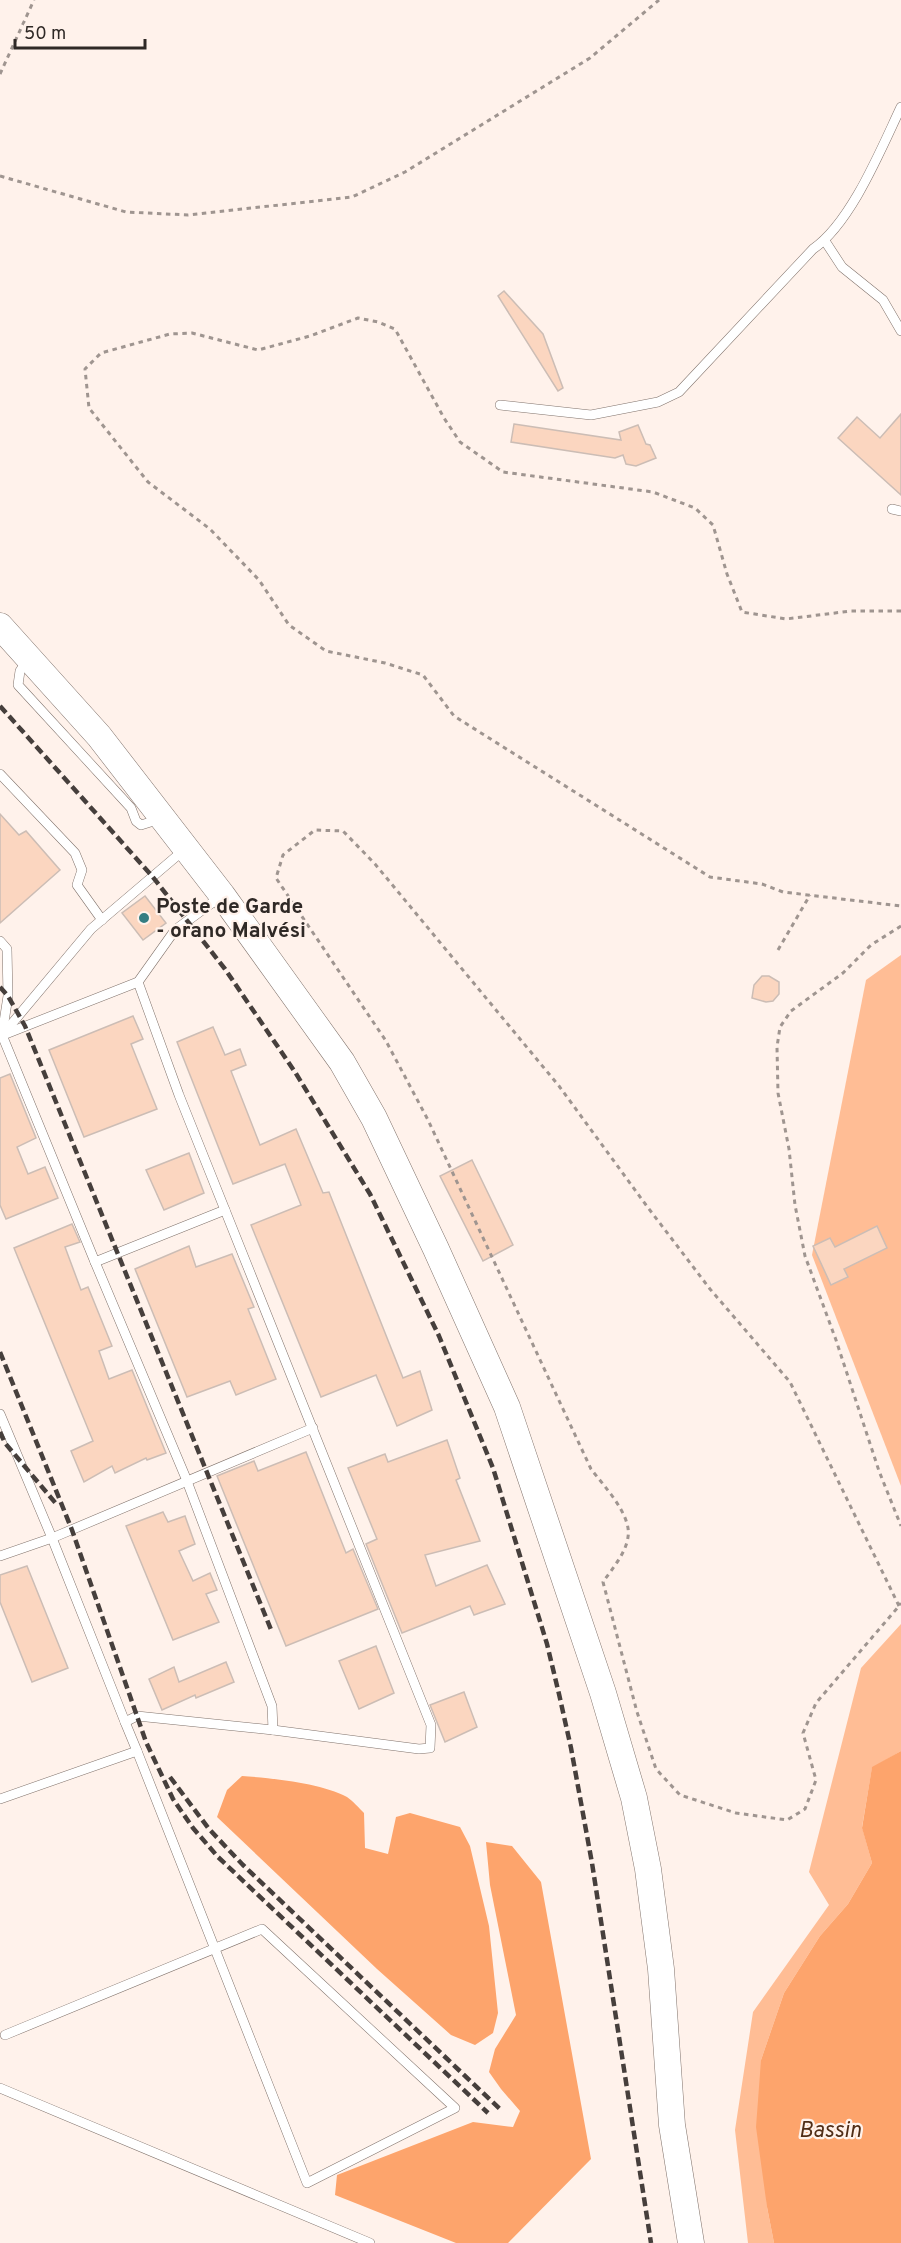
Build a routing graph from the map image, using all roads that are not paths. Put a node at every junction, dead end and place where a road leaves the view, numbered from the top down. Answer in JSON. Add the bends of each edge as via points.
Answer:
{"nodes":[{"id":1,"x":901,"y":107,"type":"edge"},
{"id":2,"x":825,"y":240,"type":"junction"},
{"id":3,"x":901,"y":331,"type":"edge"},
{"id":4,"x":500,"y":405,"type":"dead end"},
{"id":5,"x":0,"y":626,"type":"edge"},
{"id":6,"x":0,"y":774,"type":"edge"},
{"id":7,"x":187,"y":847,"type":"junction"},
{"id":8,"x":222,"y":895,"type":"junction"},
{"id":9,"x":102,"y":920,"type":"junction"},
{"id":10,"x":0,"y":941,"type":"edge"},
{"id":11,"x":138,"y":982,"type":"junction"},
{"id":12,"x":1,"y":1036,"type":"edge"},
{"id":13,"x":225,"y":1210,"type":"junction"},
{"id":14,"x":95,"y":1262,"type":"junction"},
{"id":15,"x":0,"y":1414,"type":"edge"},
{"id":16,"x":313,"y":1428,"type":"junction"},
{"id":17,"x":187,"y":1482,"type":"junction"},
{"id":18,"x":52,"y":1538,"type":"junction"},
{"id":19,"x":0,"y":1556,"type":"edge"},
{"id":20,"x":125,"y":1722,"type":"junction"},
{"id":21,"x":273,"y":1730,"type":"junction"},
{"id":22,"x":137,"y":1751,"type":"junction"},
{"id":23,"x":0,"y":1799,"type":"edge"},
{"id":24,"x":215,"y":1948,"type":"junction"},
{"id":25,"x":5,"y":2035,"type":"dead end"},
{"id":26,"x":0,"y":2088,"type":"edge"},
{"id":27,"x":370,"y":2243,"type":"edge"},
{"id":28,"x":691,"y":2243,"type":"edge"}],
"edges":[{"from":1,"to":2,"type":"lane","via":[[864,185]]},
{"from":2,"to":3,"type":"lane","via":[[842,267],[883,300]]},
{"from":2,"to":4,"type":"lane","via":[[679,392],[658,402],[591,415]]},
{"from":5,"to":7,"type":"street","via":[[99,736]]},
{"from":6,"to":9,"type":"lane","via":[[75,853],[82,870],[77,885]]},
{"from":7,"to":8,"type":"street"},
{"from":7,"to":9,"type":"lane"},
{"from":8,"to":11,"type":"lane","via":[[175,930]]},
{"from":8,"to":28,"type":"street","via":[[342,1062],[374,1118],[511,1418],[634,1798],[661,1969],[672,2125]]},
{"from":9,"to":12,"type":"lane"},
{"from":10,"to":12,"type":"lane","via":[[7,949],[8,996]]},
{"from":11,"to":12,"type":"lane"},
{"from":11,"to":13,"type":"lane"},
{"from":12,"to":14,"type":"lane"},
{"from":13,"to":14,"type":"lane"},
{"from":13,"to":16,"type":"lane"},
{"from":14,"to":17,"type":"lane"},
{"from":15,"to":18,"type":"lane"},
{"from":16,"to":17,"type":"lane"},
{"from":16,"to":21,"type":"lane","via":[[431,1725],[430,1748]]},
{"from":17,"to":18,"type":"lane"},
{"from":17,"to":21,"type":"lane","via":[[272,1706]]},
{"from":18,"to":19,"type":"lane"},
{"from":18,"to":20,"type":"lane"},
{"from":20,"to":21,"type":"lane","via":[[137,1716]]},
{"from":20,"to":22,"type":"lane"},
{"from":22,"to":23,"type":"lane"},
{"from":22,"to":24,"type":"lane"},
{"from":24,"to":24,"type":"lane","via":[[307,2183],[455,2108],[262,1929]]},
{"from":24,"to":25,"type":"lane"},
{"from":26,"to":27,"type":"lane"}]}
